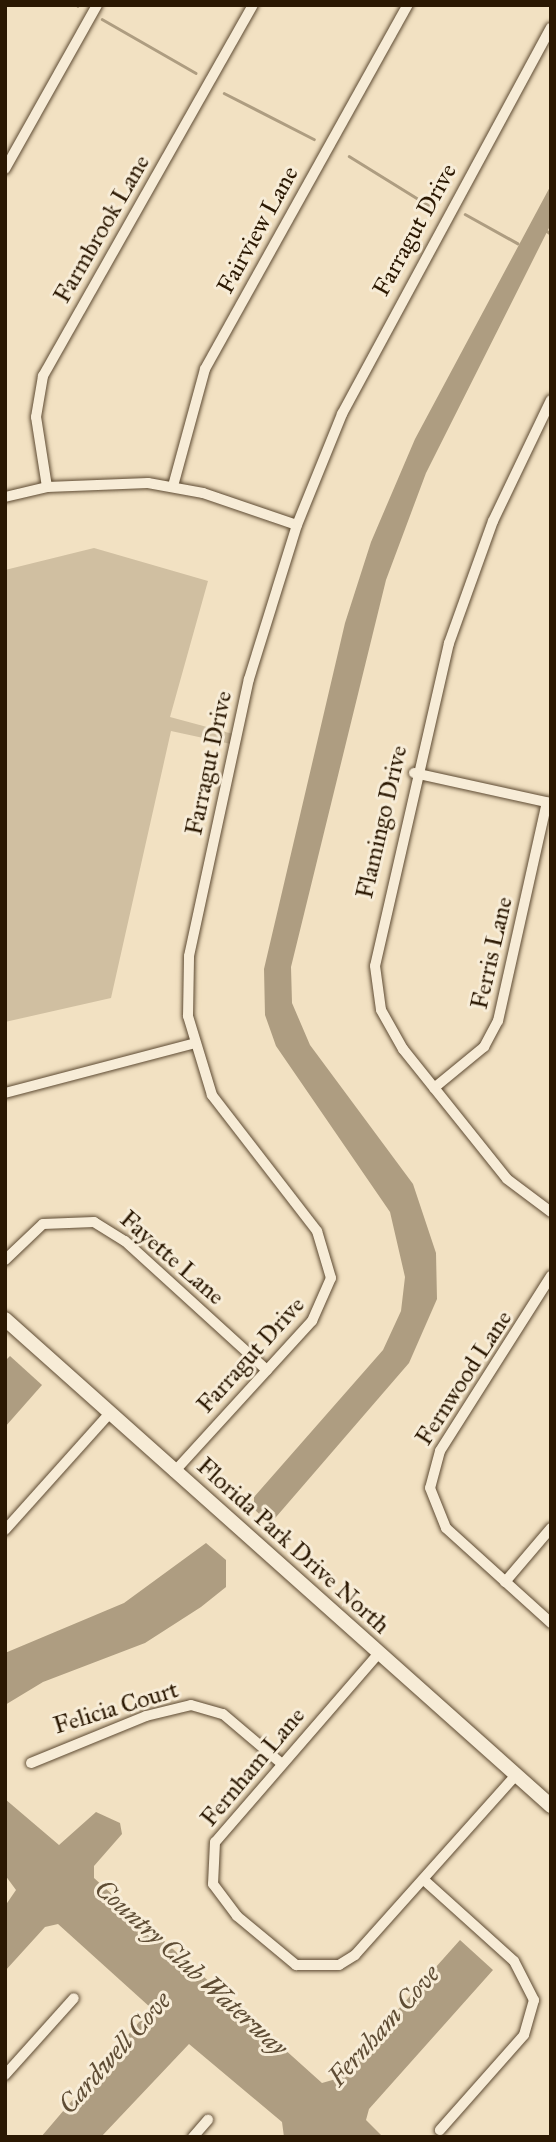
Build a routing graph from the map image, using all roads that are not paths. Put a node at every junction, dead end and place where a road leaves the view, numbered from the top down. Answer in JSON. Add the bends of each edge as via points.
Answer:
{"nodes":[{"id":1,"x":97,"y":5,"type":"edge"},
{"id":2,"x":253,"y":5,"type":"edge"},
{"id":3,"x":408,"y":5,"type":"edge"},
{"id":4,"x":551,"y":28,"type":"edge"},
{"id":5,"x":5,"y":169,"type":"edge"},
{"id":6,"x":551,"y":400,"type":"edge"},
{"id":7,"x":173,"y":486,"type":"junction"},
{"id":8,"x":47,"y":487,"type":"junction"},
{"id":9,"x":5,"y":497,"type":"edge"},
{"id":10,"x":297,"y":524,"type":"junction"},
{"id":11,"x":414,"y":773,"type":"junction"},
{"id":12,"x":549,"y":802,"type":"edge"},
{"id":13,"x":192,"y":1044,"type":"junction"},
{"id":14,"x":434,"y":1088,"type":"junction"},
{"id":15,"x":5,"y":1093,"type":"edge"},
{"id":16,"x":551,"y":1212,"type":"edge"},
{"id":17,"x":5,"y":1260,"type":"edge"},
{"id":18,"x":551,"y":1276,"type":"edge"},
{"id":19,"x":5,"y":1320,"type":"edge"},
{"id":20,"x":267,"y":1370,"type":"junction"},
{"id":21,"x":109,"y":1414,"type":"junction"},
{"id":22,"x":174,"y":1472,"type":"junction"},
{"id":23,"x":551,"y":1528,"type":"edge"},
{"id":24,"x":5,"y":1530,"type":"edge"},
{"id":25,"x":505,"y":1582,"type":"junction"},
{"id":26,"x":551,"y":1623,"type":"edge"},
{"id":27,"x":379,"y":1653,"type":"junction"},
{"id":28,"x":31,"y":1763,"type":"dead end"},
{"id":29,"x":282,"y":1764,"type":"junction"},
{"id":30,"x":516,"y":1775,"type":"junction"},
{"id":31,"x":551,"y":1806,"type":"edge"},
{"id":32,"x":424,"y":1880,"type":"junction"},
{"id":33,"x":74,"y":1998,"type":"dead end"},
{"id":34,"x":5,"y":2075,"type":"edge"},
{"id":35,"x":208,"y":2120,"type":"dead end"},
{"id":36,"x":440,"y":2130,"type":"dead end"},
{"id":37,"x":193,"y":2137,"type":"edge"}],
"edges":[{"from":1,"to":5,"type":"street"},
{"from":2,"to":8,"type":"street","name":"Farmbrook Lane","via":[[43,376],[36,417]]},
{"from":3,"to":7,"type":"street","name":"Fairview Lane","via":[[205,369]]},
{"from":4,"to":10,"type":"street","name":"Farragut Drive","via":[[377,342]]},
{"from":6,"to":11,"type":"street","name":"Flamingo Drive","via":[[469,583]]},
{"from":7,"to":8,"type":"street","via":[[107,482]]},
{"from":7,"to":10,"type":"street"},
{"from":8,"to":9,"type":"street"},
{"from":10,"to":13,"type":"street","name":"Farragut Drive","via":[[249,679],[189,956]]},
{"from":11,"to":12,"type":"street"},
{"from":11,"to":14,"type":"street","name":"Flamingo Drive","via":[[374,972],[390,1028]]},
{"from":12,"to":14,"type":"street","name":"Ferris Lane","via":[[498,1021],[477,1054]]},
{"from":13,"to":15,"type":"street"},
{"from":13,"to":20,"type":"street","name":"Farragut Drive","via":[[216,1102],[317,1231],[329,1257],[330,1285],[322,1307]]},
{"from":14,"to":16,"type":"street","name":"Flamingo Drive","via":[[507,1179]]},
{"from":17,"to":20,"type":"street","name":"Fayette Lane","via":[[43,1224],[94,1222],[125,1241]]},
{"from":18,"to":25,"type":"street","name":"Fernwood Lane","via":[[436,1459],[434,1506],[446,1528]]},
{"from":19,"to":21,"type":"street","name":"Florida Park Drive North"},
{"from":20,"to":22,"type":"street","name":"Farragut Drive"},
{"from":21,"to":22,"type":"street","name":"Florida Park Drive North"},
{"from":21,"to":24,"type":"street"},
{"from":22,"to":27,"type":"street","name":"Florida Park Drive North"},
{"from":23,"to":25,"type":"street"},
{"from":25,"to":26,"type":"street"},
{"from":27,"to":29,"type":"street","name":"Fernham Lane"},
{"from":27,"to":30,"type":"street","name":"Florida Park Drive North"},
{"from":28,"to":29,"type":"street","name":"Felicia Court","via":[[146,1716],[191,1705],[223,1714]]},
{"from":29,"to":32,"type":"street","name":"Fernham Lane","via":[[220,1833],[210,1871],[222,1901],[287,1960],[314,1969],[345,1961]]},
{"from":30,"to":31,"type":"street","name":"Florida Park Drive North"},
{"from":30,"to":32,"type":"street","name":"Fernham Lane"},
{"from":32,"to":36,"type":"street","via":[[522,1969],[534,2000],[524,2035]]},
{"from":33,"to":34,"type":"street"},
{"from":35,"to":37,"type":"street"}]}
